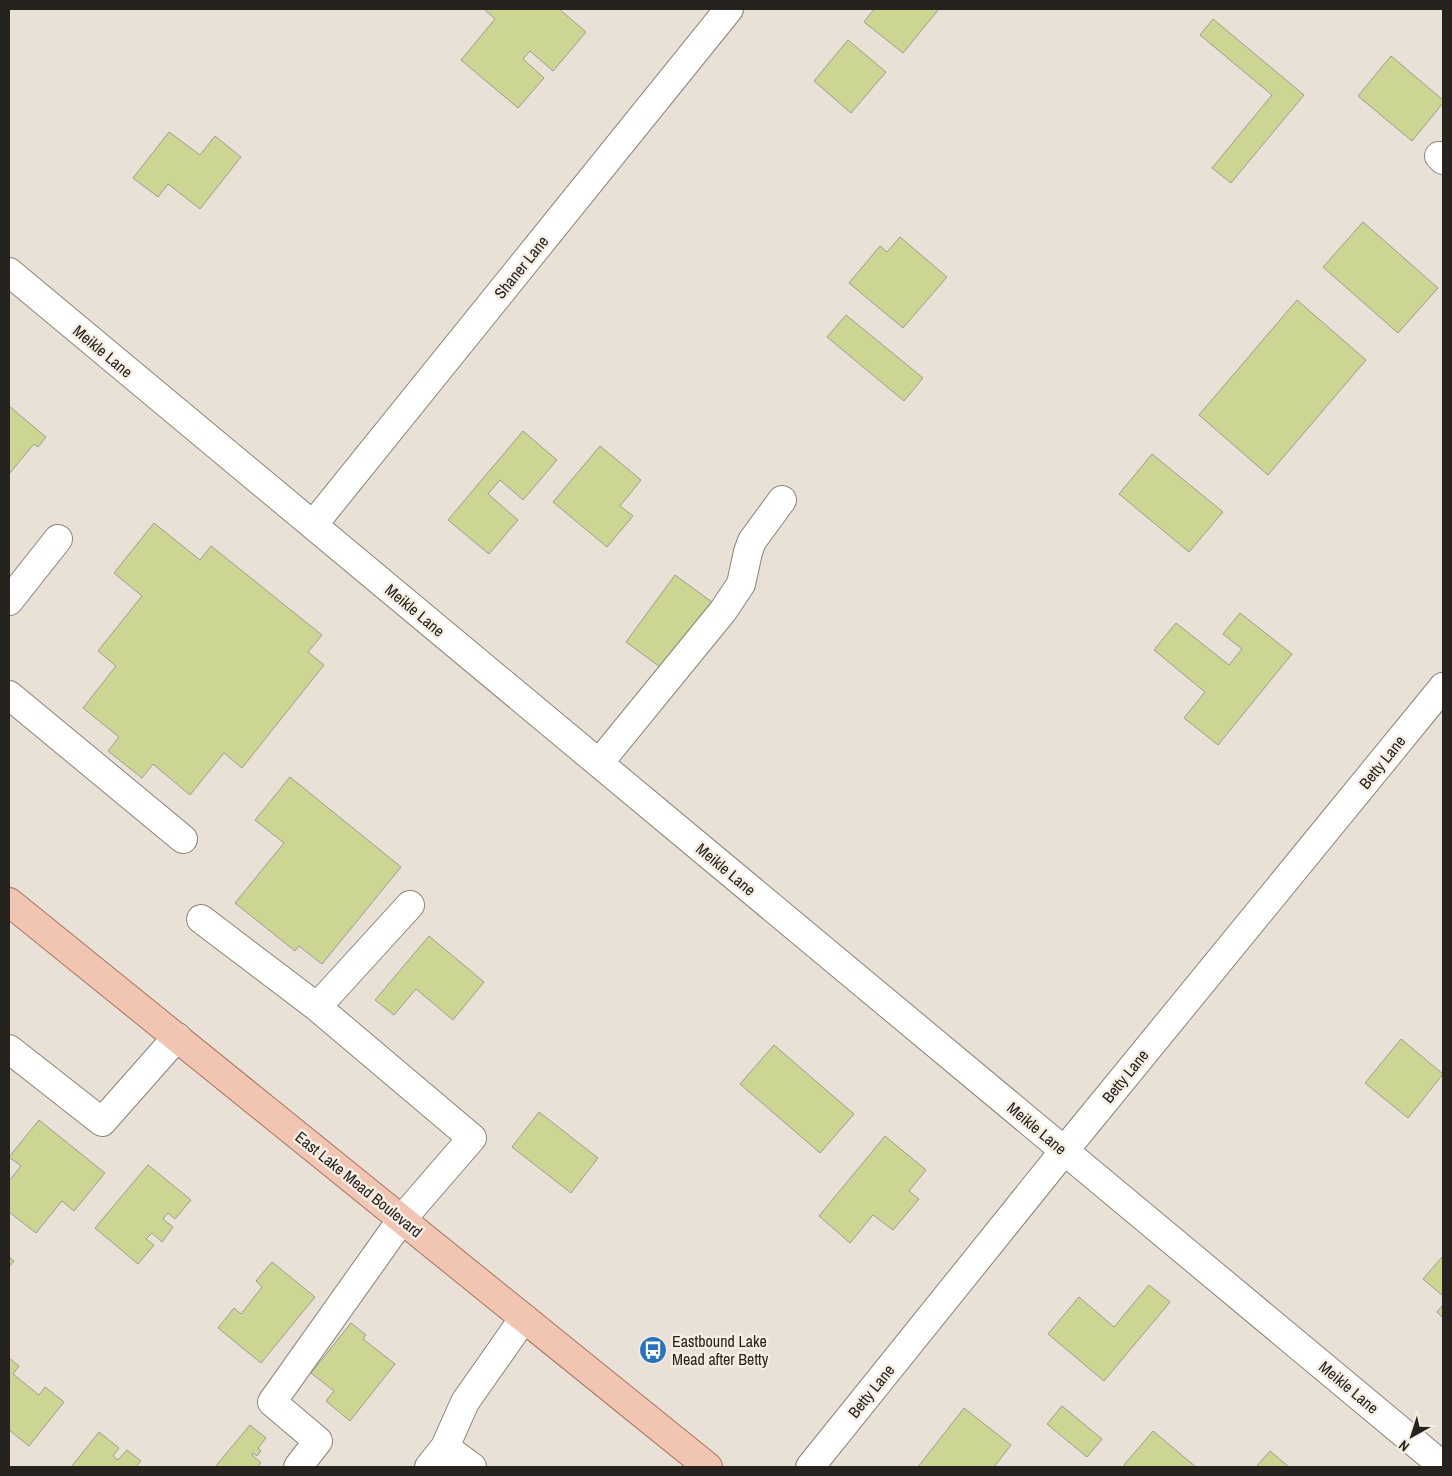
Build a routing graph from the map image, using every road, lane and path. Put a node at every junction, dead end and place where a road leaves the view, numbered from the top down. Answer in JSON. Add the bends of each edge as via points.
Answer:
{"nodes":[{"id":1,"x":729,"y":9,"type":"edge"},
{"id":2,"x":9,"y":272,"type":"edge"},
{"id":3,"x":782,"y":500,"type":"dead end"},
{"id":4,"x":313,"y":525,"type":"junction"},
{"id":5,"x":58,"y":539,"type":"dead end"},
{"id":6,"x":9,"y":601,"type":"edge"},
{"id":7,"x":1443,"y":687,"type":"edge"},
{"id":8,"x":9,"y":695,"type":"edge"},
{"id":9,"x":599,"y":764,"type":"junction"},
{"id":10,"x":183,"y":839,"type":"dead end"},
{"id":11,"x":9,"y":902,"type":"edge"},
{"id":12,"x":410,"y":905,"type":"dead end"},
{"id":13,"x":201,"y":919,"type":"dead end"},
{"id":14,"x":317,"y":1007,"type":"junction"},
{"id":15,"x":177,"y":1037,"type":"junction"},
{"id":16,"x":9,"y":1049,"type":"edge"},
{"id":17,"x":1064,"y":1151,"type":"junction"},
{"id":18,"x":402,"y":1219,"type":"junction"},
{"id":19,"x":524,"y":1318,"type":"junction"},
{"id":20,"x":437,"y":1457,"type":"edge"},
{"id":21,"x":1443,"y":1466,"type":"edge"},
{"id":22,"x":298,"y":1467,"type":"edge"},
{"id":23,"x":472,"y":1467,"type":"edge"},
{"id":24,"x":708,"y":1467,"type":"edge"},
{"id":25,"x":810,"y":1467,"type":"edge"}],
"edges":[{"from":1,"to":4,"type":"street","name":"Shaner Lane"},
{"from":2,"to":4,"type":"street","name":"Meikle Lane"},
{"from":3,"to":9,"type":"street","via":[[752,541],[741,584],[723,611]]},
{"from":4,"to":9,"type":"street","name":"Meikle Lane"},
{"from":5,"to":6,"type":"street"},
{"from":7,"to":17,"type":"street","name":"Betty Lane"},
{"from":8,"to":10,"type":"street"},
{"from":9,"to":17,"type":"street","name":"Meikle Lane"},
{"from":11,"to":15,"type":"main road","name":"East Lake Mead Boulevard"},
{"from":12,"to":14,"type":"street"},
{"from":13,"to":14,"type":"street"},
{"from":14,"to":18,"type":"street","via":[[472,1138]]},
{"from":15,"to":16,"type":"street","via":[[102,1122]]},
{"from":15,"to":18,"type":"main road","name":"East Lake Mead Boulevard"},
{"from":17,"to":21,"type":"street","name":"Meikle Lane"},
{"from":17,"to":25,"type":"street","name":"Betty Lane"},
{"from":18,"to":19,"type":"main road","name":"East Lake Mead Boulevard"},
{"from":18,"to":22,"type":"street","via":[[272,1402],[318,1441]]},
{"from":19,"to":20,"type":"street","via":[[465,1402]]},
{"from":19,"to":24,"type":"main road","name":"East Lake Mead Boulevard"},
{"from":20,"to":23,"type":"street"}]}
